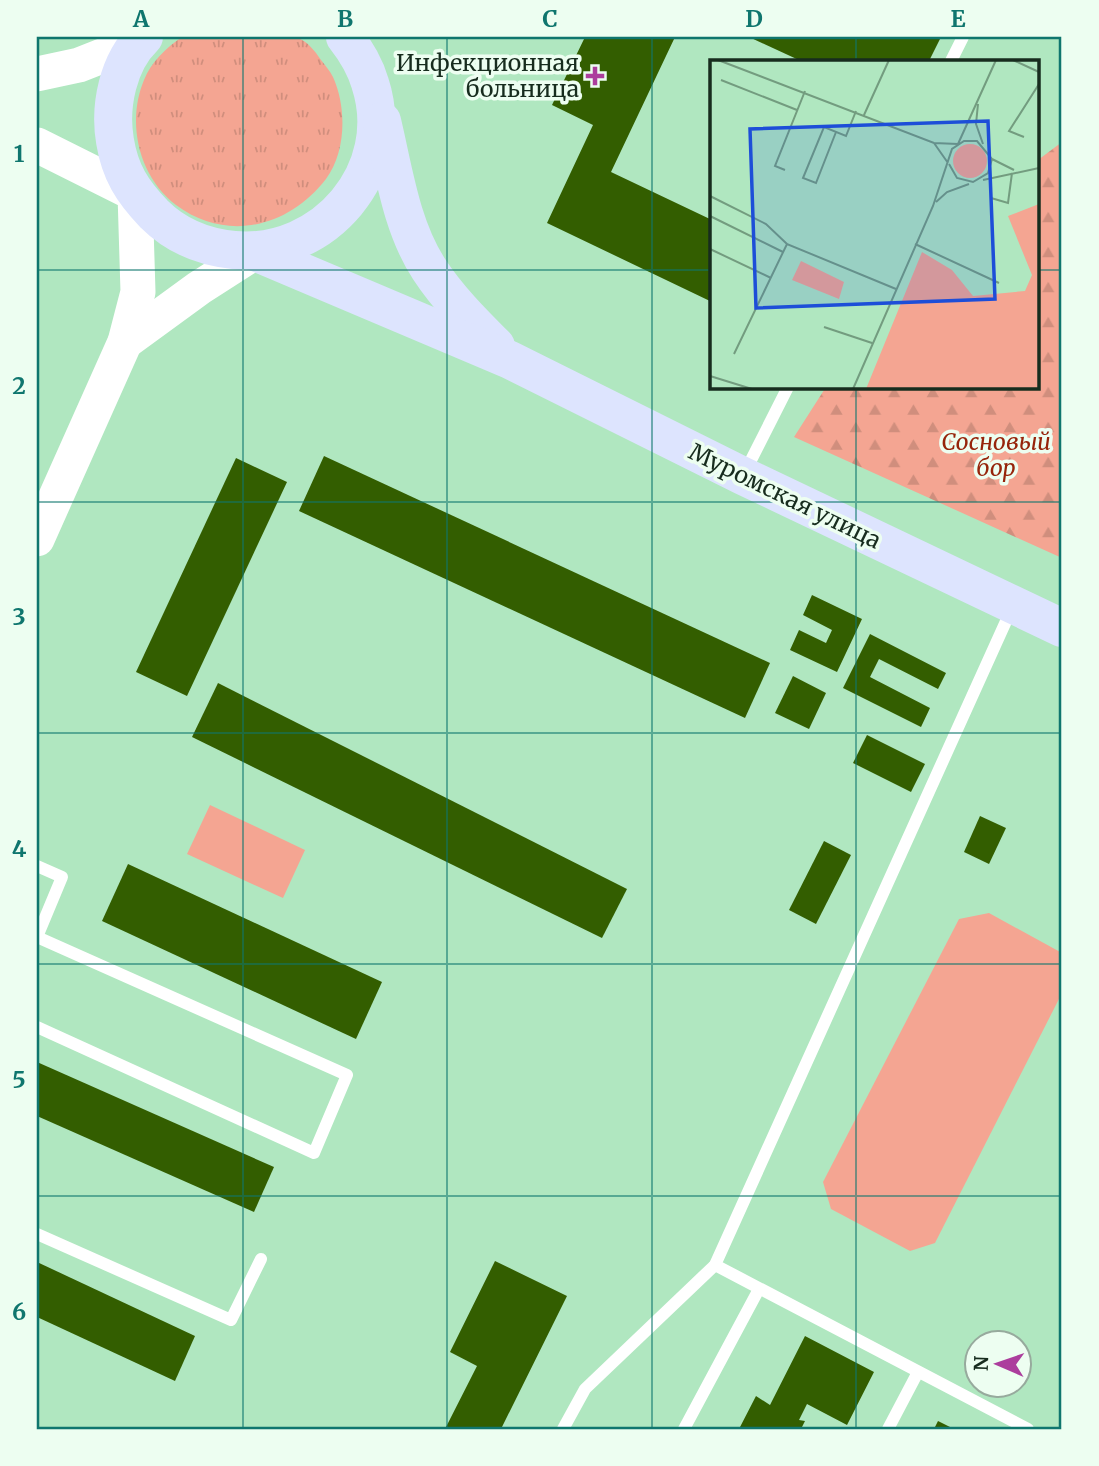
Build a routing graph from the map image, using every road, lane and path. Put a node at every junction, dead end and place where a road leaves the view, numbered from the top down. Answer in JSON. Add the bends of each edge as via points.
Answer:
{"nodes":[{"id":1,"x":345,"y":37,"type":"edge"},
{"id":2,"x":363,"y":37,"type":"edge"},
{"id":3,"x":963,"y":37,"type":"edge"},
{"id":4,"x":142,"y":39,"type":"edge"},
{"id":5,"x":952,"y":60,"type":"edge"},
{"id":6,"x":37,"y":74,"type":"edge"},
{"id":7,"x":371,"y":84,"type":"junction"},
{"id":8,"x":37,"y":145,"type":"edge"},
{"id":9,"x":135,"y":194,"type":"junction"},
{"id":10,"x":256,"y":252,"type":"junction"},
{"id":11,"x":125,"y":342,"type":"junction"},
{"id":12,"x":510,"y":360,"type":"junction"},
{"id":13,"x":787,"y":388,"type":"edge"},
{"id":14,"x":743,"y":476,"type":"junction"},
{"id":15,"x":37,"y":539,"type":"edge"},
{"id":16,"x":1013,"y":605,"type":"junction"},
{"id":17,"x":1062,"y":628,"type":"edge"},
{"id":18,"x":37,"y":866,"type":"edge"},
{"id":19,"x":37,"y":937,"type":"edge"},
{"id":20,"x":37,"y":1027,"type":"edge"},
{"id":21,"x":37,"y":1234,"type":"edge"},
{"id":22,"x":261,"y":1259,"type":"dead end"},
{"id":23,"x":715,"y":1265,"type":"junction"},
{"id":24,"x":759,"y":1289,"type":"junction"},
{"id":25,"x":918,"y":1372,"type":"junction"},
{"id":26,"x":563,"y":1429,"type":"edge"},
{"id":27,"x":684,"y":1429,"type":"edge"},
{"id":28,"x":888,"y":1429,"type":"edge"},
{"id":29,"x":1028,"y":1429,"type":"edge"}],
"edges":[{"from":1,"to":7,"type":"main road"},
{"from":2,"to":7,"type":"main road"},
{"from":3,"to":5,"type":"lane"},
{"from":4,"to":6,"type":"street","via":[[79,65]]},
{"from":4,"to":9,"type":"main road","via":[[120,77],[113,117],[118,157]]},
{"from":7,"to":10,"type":"main road","via":[[375,110],[372,148],[359,184],[345,205],[305,238]]},
{"from":7,"to":12,"type":"main road","name":"Муромская улица","via":[[402,206],[428,268]]},
{"from":8,"to":9,"type":"street"},
{"from":9,"to":10,"type":"main road","via":[[168,228],[209,248]]},
{"from":9,"to":11,"type":"street","via":[[138,292]]},
{"from":10,"to":11,"type":"street"},
{"from":10,"to":12,"type":"main road","name":"Муромская улица"},
{"from":11,"to":15,"type":"street"},
{"from":12,"to":14,"type":"main road","name":"Муромская улица"},
{"from":13,"to":14,"type":"lane"},
{"from":14,"to":16,"type":"main road","name":"Муромская улица"},
{"from":16,"to":17,"type":"main road","name":"Муромская улица"},
{"from":16,"to":23,"type":"lane"},
{"from":18,"to":19,"type":"lane","via":[[62,877]]},
{"from":19,"to":20,"type":"lane","via":[[346,1075],[314,1153]]},
{"from":21,"to":22,"type":"lane","via":[[231,1320]]},
{"from":23,"to":24,"type":"lane"},
{"from":23,"to":26,"type":"lane","via":[[585,1389]]},
{"from":24,"to":25,"type":"lane"},
{"from":24,"to":27,"type":"lane"},
{"from":25,"to":28,"type":"lane"},
{"from":25,"to":29,"type":"lane"}]}
